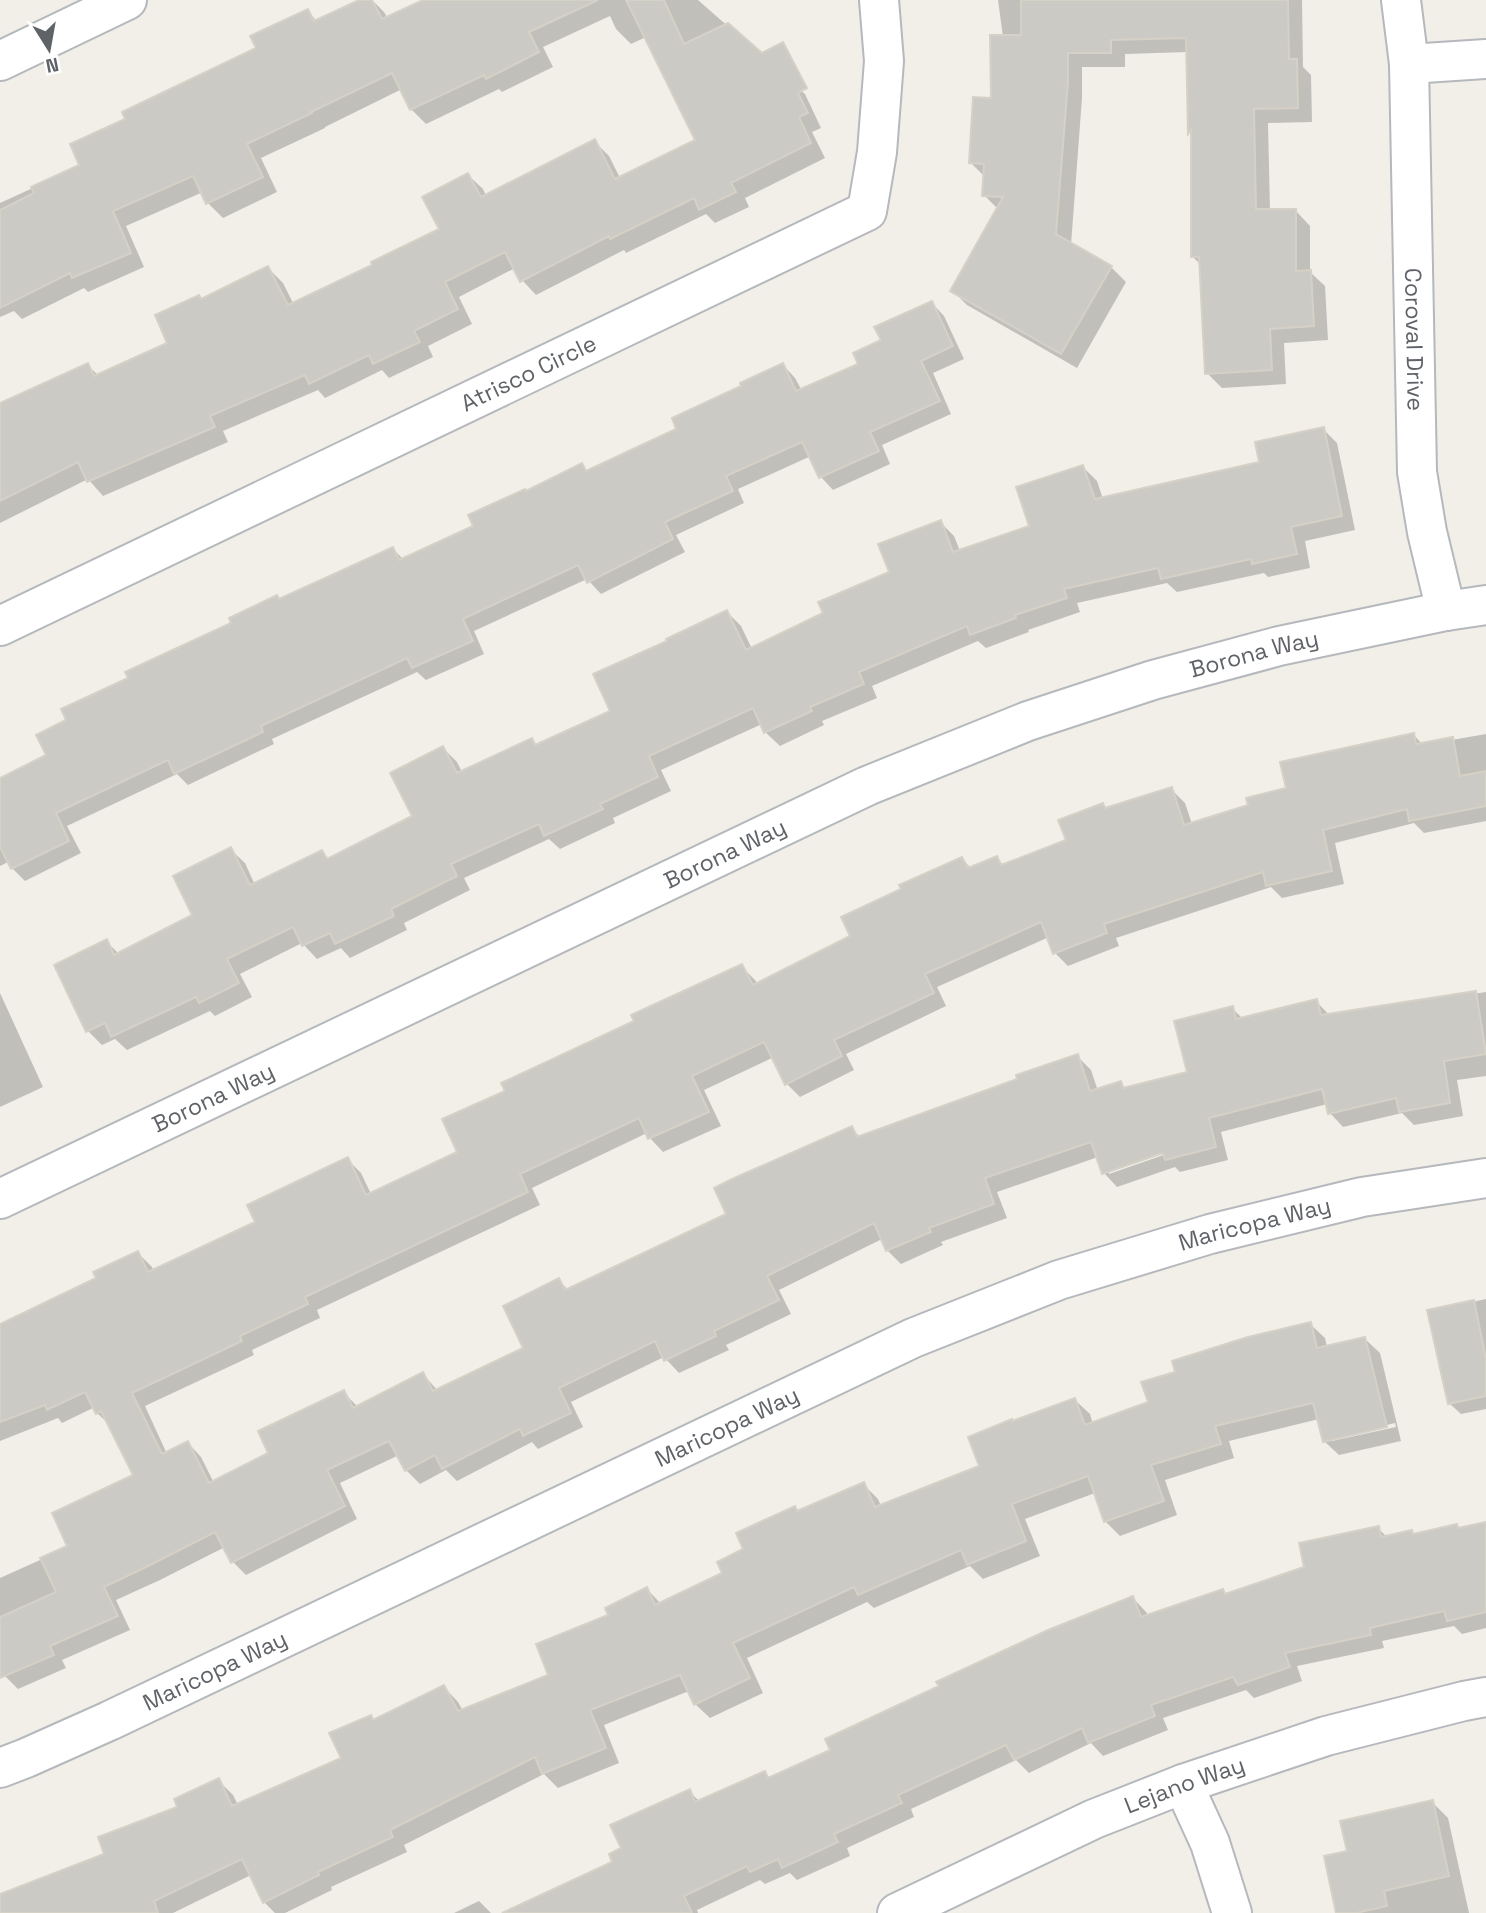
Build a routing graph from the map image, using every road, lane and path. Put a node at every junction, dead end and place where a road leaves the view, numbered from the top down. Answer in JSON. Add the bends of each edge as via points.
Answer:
{"nodes":[{"id":1,"x":127,"y":0,"type":"edge"},
{"id":2,"x":879,"y":0,"type":"edge"},
{"id":3,"x":1401,"y":0,"type":"edge"},
{"id":4,"x":1486,"y":59,"type":"edge"},
{"id":5,"x":0,"y":61,"type":"edge"},
{"id":6,"x":1409,"y":64,"type":"junction"},
{"id":7,"x":1486,"y":606,"type":"edge"},
{"id":8,"x":1446,"y":611,"type":"junction"},
{"id":9,"x":0,"y":626,"type":"edge"},
{"id":10,"x":1486,"y":1178,"type":"edge"},
{"id":11,"x":0,"y":1199,"type":"edge"},
{"id":12,"x":1486,"y":1697,"type":"edge"},
{"id":13,"x":0,"y":1768,"type":"edge"},
{"id":14,"x":1183,"y":1784,"type":"junction"},
{"id":15,"x":897,"y":1913,"type":"edge"},
{"id":16,"x":1232,"y":1913,"type":"edge"}],
"edges":[{"from":1,"to":5,"type":"street"},
{"from":2,"to":9,"type":"street","name":"Atrisco Circle","via":[[884,61],[867,211]]},
{"from":3,"to":6,"type":"street","name":"Coroval Drive"},
{"from":4,"to":6,"type":"street"},
{"from":6,"to":8,"type":"street","name":"Coroval Drive","via":[[1417,471]]},
{"from":7,"to":8,"type":"street","name":"Borona Way"},
{"from":8,"to":11,"type":"street","name":"Borona Way","via":[[1279,646],[1153,680],[1028,721],[867,786]]},
{"from":10,"to":13,"type":"street","name":"Maricopa Way","via":[[1362,1197],[1210,1234],[1059,1280],[913,1338],[109,1721]]},
{"from":12,"to":14,"type":"street","name":"Lejano Way","via":[[1326,1736]]},
{"from":14,"to":15,"type":"street","name":"Lejano Way","via":[[1094,1819]]},
{"from":14,"to":16,"type":"street","via":[[1210,1843]]}]}
